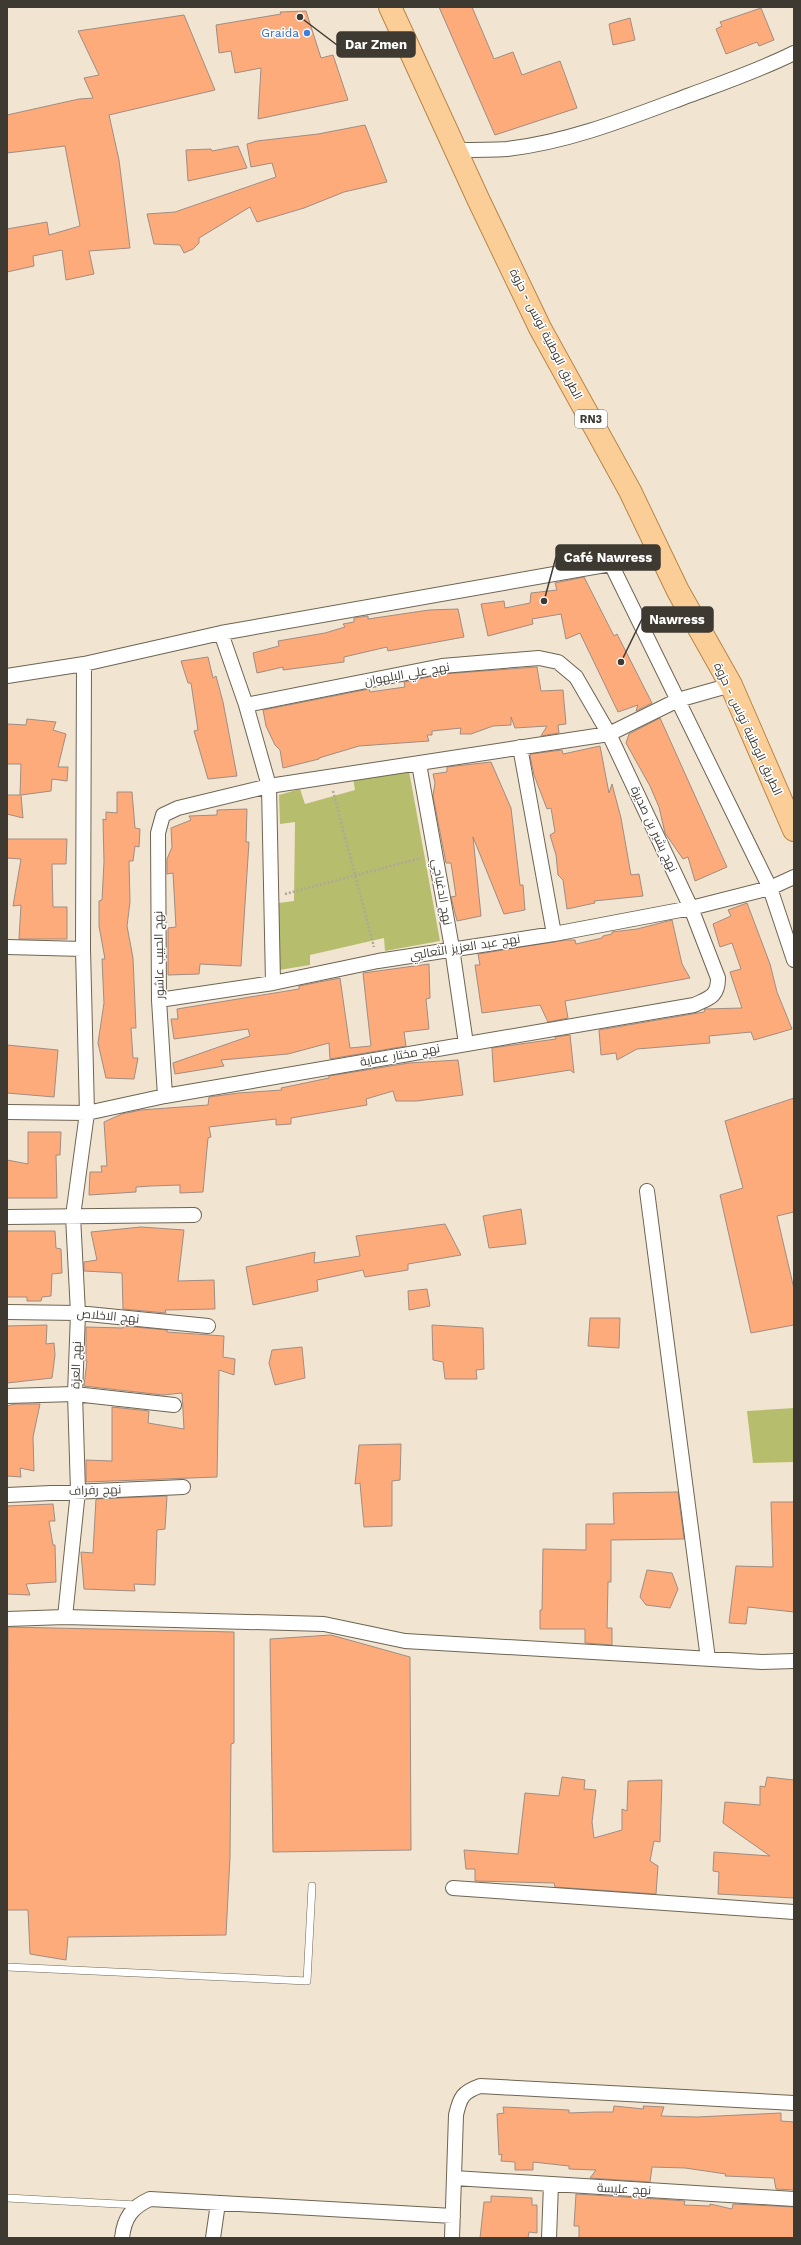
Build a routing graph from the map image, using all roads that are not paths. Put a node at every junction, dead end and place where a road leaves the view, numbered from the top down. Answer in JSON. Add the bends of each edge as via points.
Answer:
{"nodes":[{"id":1,"x":390,"y":7,"type":"edge"},
{"id":2,"x":794,"y":53,"type":"edge"},
{"id":3,"x":455,"y":150,"type":"junction"},
{"id":4,"x":661,"y":557,"type":"junction"},
{"id":5,"x":611,"y":564,"type":"junction"},
{"id":6,"x":221,"y":632,"type":"junction"},
{"id":7,"x":84,"y":664,"type":"junction"},
{"id":8,"x":567,"y":668,"type":"joint"},
{"id":9,"x":7,"y":676,"type":"edge"},
{"id":10,"x":731,"y":685,"type":"junction"},
{"id":11,"x":678,"y":700,"type":"junction"},
{"id":12,"x":246,"y":705,"type":"junction"},
{"id":13,"x":609,"y":734,"type":"junction"},
{"id":14,"x":520,"y":747,"type":"junction"},
{"id":15,"x":419,"y":764,"type":"junction"},
{"id":16,"x":269,"y":786,"type":"junction"},
{"id":17,"x":794,"y":830,"type":"edge"},
{"id":18,"x":794,"y":877,"type":"edge"},
{"id":19,"x":770,"y":888,"type":"junction"},
{"id":20,"x":691,"y":908,"type":"junction"},
{"id":21,"x":554,"y":934,"type":"junction"},
{"id":22,"x":7,"y":947,"type":"edge"},
{"id":23,"x":452,"y":948,"type":"junction"},
{"id":24,"x":83,"y":949,"type":"junction"},
{"id":25,"x":794,"y":960,"type":"edge"},
{"id":26,"x":273,"y":983,"type":"junction"},
{"id":27,"x":712,"y":997,"type":"joint"},
{"id":28,"x":159,"y":1000,"type":"junction"},
{"id":29,"x":466,"y":1044,"type":"junction"},
{"id":30,"x":165,"y":1096,"type":"junction"},
{"id":31,"x":7,"y":1112,"type":"edge"},
{"id":32,"x":87,"y":1113,"type":"junction"},
{"id":33,"x":647,"y":1191,"type":"dead end"},
{"id":34,"x":194,"y":1215,"type":"dead end"},
{"id":35,"x":73,"y":1216,"type":"junction"},
{"id":36,"x":7,"y":1217,"type":"edge"},
{"id":37,"x":7,"y":1312,"type":"edge"},
{"id":38,"x":78,"y":1313,"type":"junction"},
{"id":39,"x":208,"y":1326,"type":"dead end"},
{"id":40,"x":75,"y":1394,"type":"junction"},
{"id":41,"x":7,"y":1396,"type":"edge"},
{"id":42,"x":174,"y":1405,"type":"dead end"},
{"id":43,"x":183,"y":1487,"type":"dead end"},
{"id":44,"x":78,"y":1491,"type":"junction"},
{"id":45,"x":7,"y":1495,"type":"edge"},
{"id":46,"x":66,"y":1617,"type":"junction"},
{"id":47,"x":7,"y":1620,"type":"edge"},
{"id":48,"x":708,"y":1659,"type":"junction"},
{"id":49,"x":794,"y":1661,"type":"edge"},
{"id":50,"x":312,"y":1886,"type":"dead end"},
{"id":51,"x":453,"y":1888,"type":"dead end"},
{"id":52,"x":794,"y":1912,"type":"edge"},
{"id":53,"x":7,"y":1967,"type":"edge"},
{"id":54,"x":794,"y":2103,"type":"edge"},
{"id":55,"x":454,"y":2178,"type":"junction"},
{"id":56,"x":551,"y":2184,"type":"junction"},
{"id":57,"x":7,"y":2198,"type":"edge"},
{"id":58,"x":794,"y":2199,"type":"edge"},
{"id":59,"x":218,"y":2203,"type":"junction"},
{"id":60,"x":137,"y":2205,"type":"junction"},
{"id":61,"x":453,"y":2216,"type":"junction"},
{"id":62,"x":122,"y":2238,"type":"edge"},
{"id":63,"x":213,"y":2238,"type":"edge"},
{"id":64,"x":452,"y":2238,"type":"edge"},
{"id":65,"x":549,"y":2238,"type":"edge"}],
"edges":[{"from":1,"to":3,"type":"main road","name":"الطريق الوطنية تونس - حزوة","number":"RN3"},
{"from":2,"to":3,"type":"street","via":[[704,90],[590,130],[507,149]]},
{"from":3,"to":4,"type":"main road","name":"الطريق الوطنية تونس - حزوة","number":"RN3","via":[[540,328],[630,491]]},
{"from":4,"to":5,"type":"street"},
{"from":4,"to":10,"type":"main road","name":"الطريق الوطنية تونس - حزوة","number":"RN3"},
{"from":5,"to":6,"type":"street"},
{"from":5,"to":11,"type":"street"},
{"from":6,"to":7,"type":"street"},
{"from":6,"to":12,"type":"street"},
{"from":7,"to":9,"type":"street"},
{"from":7,"to":24,"type":"street","name":"نهج العزة"},
{"from":8,"to":12,"type":"street","name":"نهج علي البلهوان","via":[[558,662],[539,658],[442,666]]},
{"from":8,"to":13,"type":"street","name":"نهج بشير بن صديرة","via":[[576,677]]},
{"from":10,"to":11,"type":"street"},
{"from":10,"to":17,"type":"main road","name":"الطريق الوطنية تونس - حزوة","number":"RN3"},
{"from":11,"to":13,"type":"street"},
{"from":11,"to":19,"type":"street"},
{"from":12,"to":16,"type":"street"},
{"from":13,"to":14,"type":"street"},
{"from":13,"to":20,"type":"street","name":"نهج بشير بن صديرة"},
{"from":14,"to":15,"type":"street"},
{"from":14,"to":21,"type":"street"},
{"from":15,"to":16,"type":"street"},
{"from":15,"to":23,"type":"street","name":"نهج الدغباجي"},
{"from":16,"to":26,"type":"street"},
{"from":16,"to":28,"type":"street","name":"نهج الحبيب عاشور","via":[[178,808],[163,816],[158,833]]},
{"from":18,"to":19,"type":"street","name":"نهج عبد العزيز الثعالبي"},
{"from":19,"to":20,"type":"street","name":"نهج عبد العزيز الثعالبي","via":[[728,896]]},
{"from":19,"to":25,"type":"street"},
{"from":20,"to":21,"type":"street","name":"نهج عبد العزيز الثعالبي"},
{"from":20,"to":27,"type":"street","name":"نهج بشير بن صديرة","via":[[718,978],[718,989]]},
{"from":21,"to":23,"type":"street","name":"نهج عبد العزيز الثعالبي"},
{"from":22,"to":24,"type":"street"},
{"from":23,"to":26,"type":"street","name":"نهج عبد العزيز الثعالبي"},
{"from":23,"to":29,"type":"street","name":"نهج الدغباجي"},
{"from":24,"to":32,"type":"street","name":"نهج العزة"},
{"from":26,"to":28,"type":"street","name":"نهج عبد العزيز الثعالبي"},
{"from":27,"to":29,"type":"street","name":"نهج مختار عماية","via":[[694,1005]]},
{"from":28,"to":30,"type":"street","name":"نهج الحبيب عاشور"},
{"from":29,"to":30,"type":"street","name":"نهج مختار عماية"},
{"from":30,"to":32,"type":"street","name":"نهج مختار عماية"},
{"from":31,"to":32,"type":"street","name":"نهج مختار عماية"},
{"from":32,"to":35,"type":"street","name":"نهج العزة"},
{"from":33,"to":48,"type":"street"},
{"from":34,"to":35,"type":"street"},
{"from":35,"to":36,"type":"street"},
{"from":35,"to":38,"type":"street","name":"نهج العزة"},
{"from":37,"to":38,"type":"street","name":"نهج الاخلاص"},
{"from":38,"to":39,"type":"street","name":"نهج الاخلاص"},
{"from":38,"to":40,"type":"street","name":"نهج العزة"},
{"from":40,"to":41,"type":"street"},
{"from":40,"to":42,"type":"street"},
{"from":40,"to":44,"type":"street","name":"نهج العزة"},
{"from":43,"to":44,"type":"street","name":"نهج رفراف"},
{"from":44,"to":45,"type":"street","name":"نهج رفراف"},
{"from":44,"to":46,"type":"street","name":"نهج العزة"},
{"from":46,"to":47,"type":"street"},
{"from":46,"to":48,"type":"street","via":[[324,1624],[405,1641]]},
{"from":48,"to":49,"type":"street"},
{"from":50,"to":53,"type":"lane","via":[[308,1981]]},
{"from":51,"to":52,"type":"street"},
{"from":54,"to":55,"type":"street","via":[[480,2086],[468,2090],[460,2101],[456,2115]]},
{"from":55,"to":56,"type":"street","name":"نهج عليسة"},
{"from":55,"to":61,"type":"street"},
{"from":56,"to":58,"type":"street","name":"نهج عليسة"},
{"from":56,"to":65,"type":"street"},
{"from":57,"to":60,"type":"lane"},
{"from":59,"to":60,"type":"street","via":[[150,2199]]},
{"from":59,"to":61,"type":"street"},
{"from":59,"to":63,"type":"street"},
{"from":60,"to":62,"type":"street","via":[[123,2227]]},
{"from":61,"to":64,"type":"street"}]}
